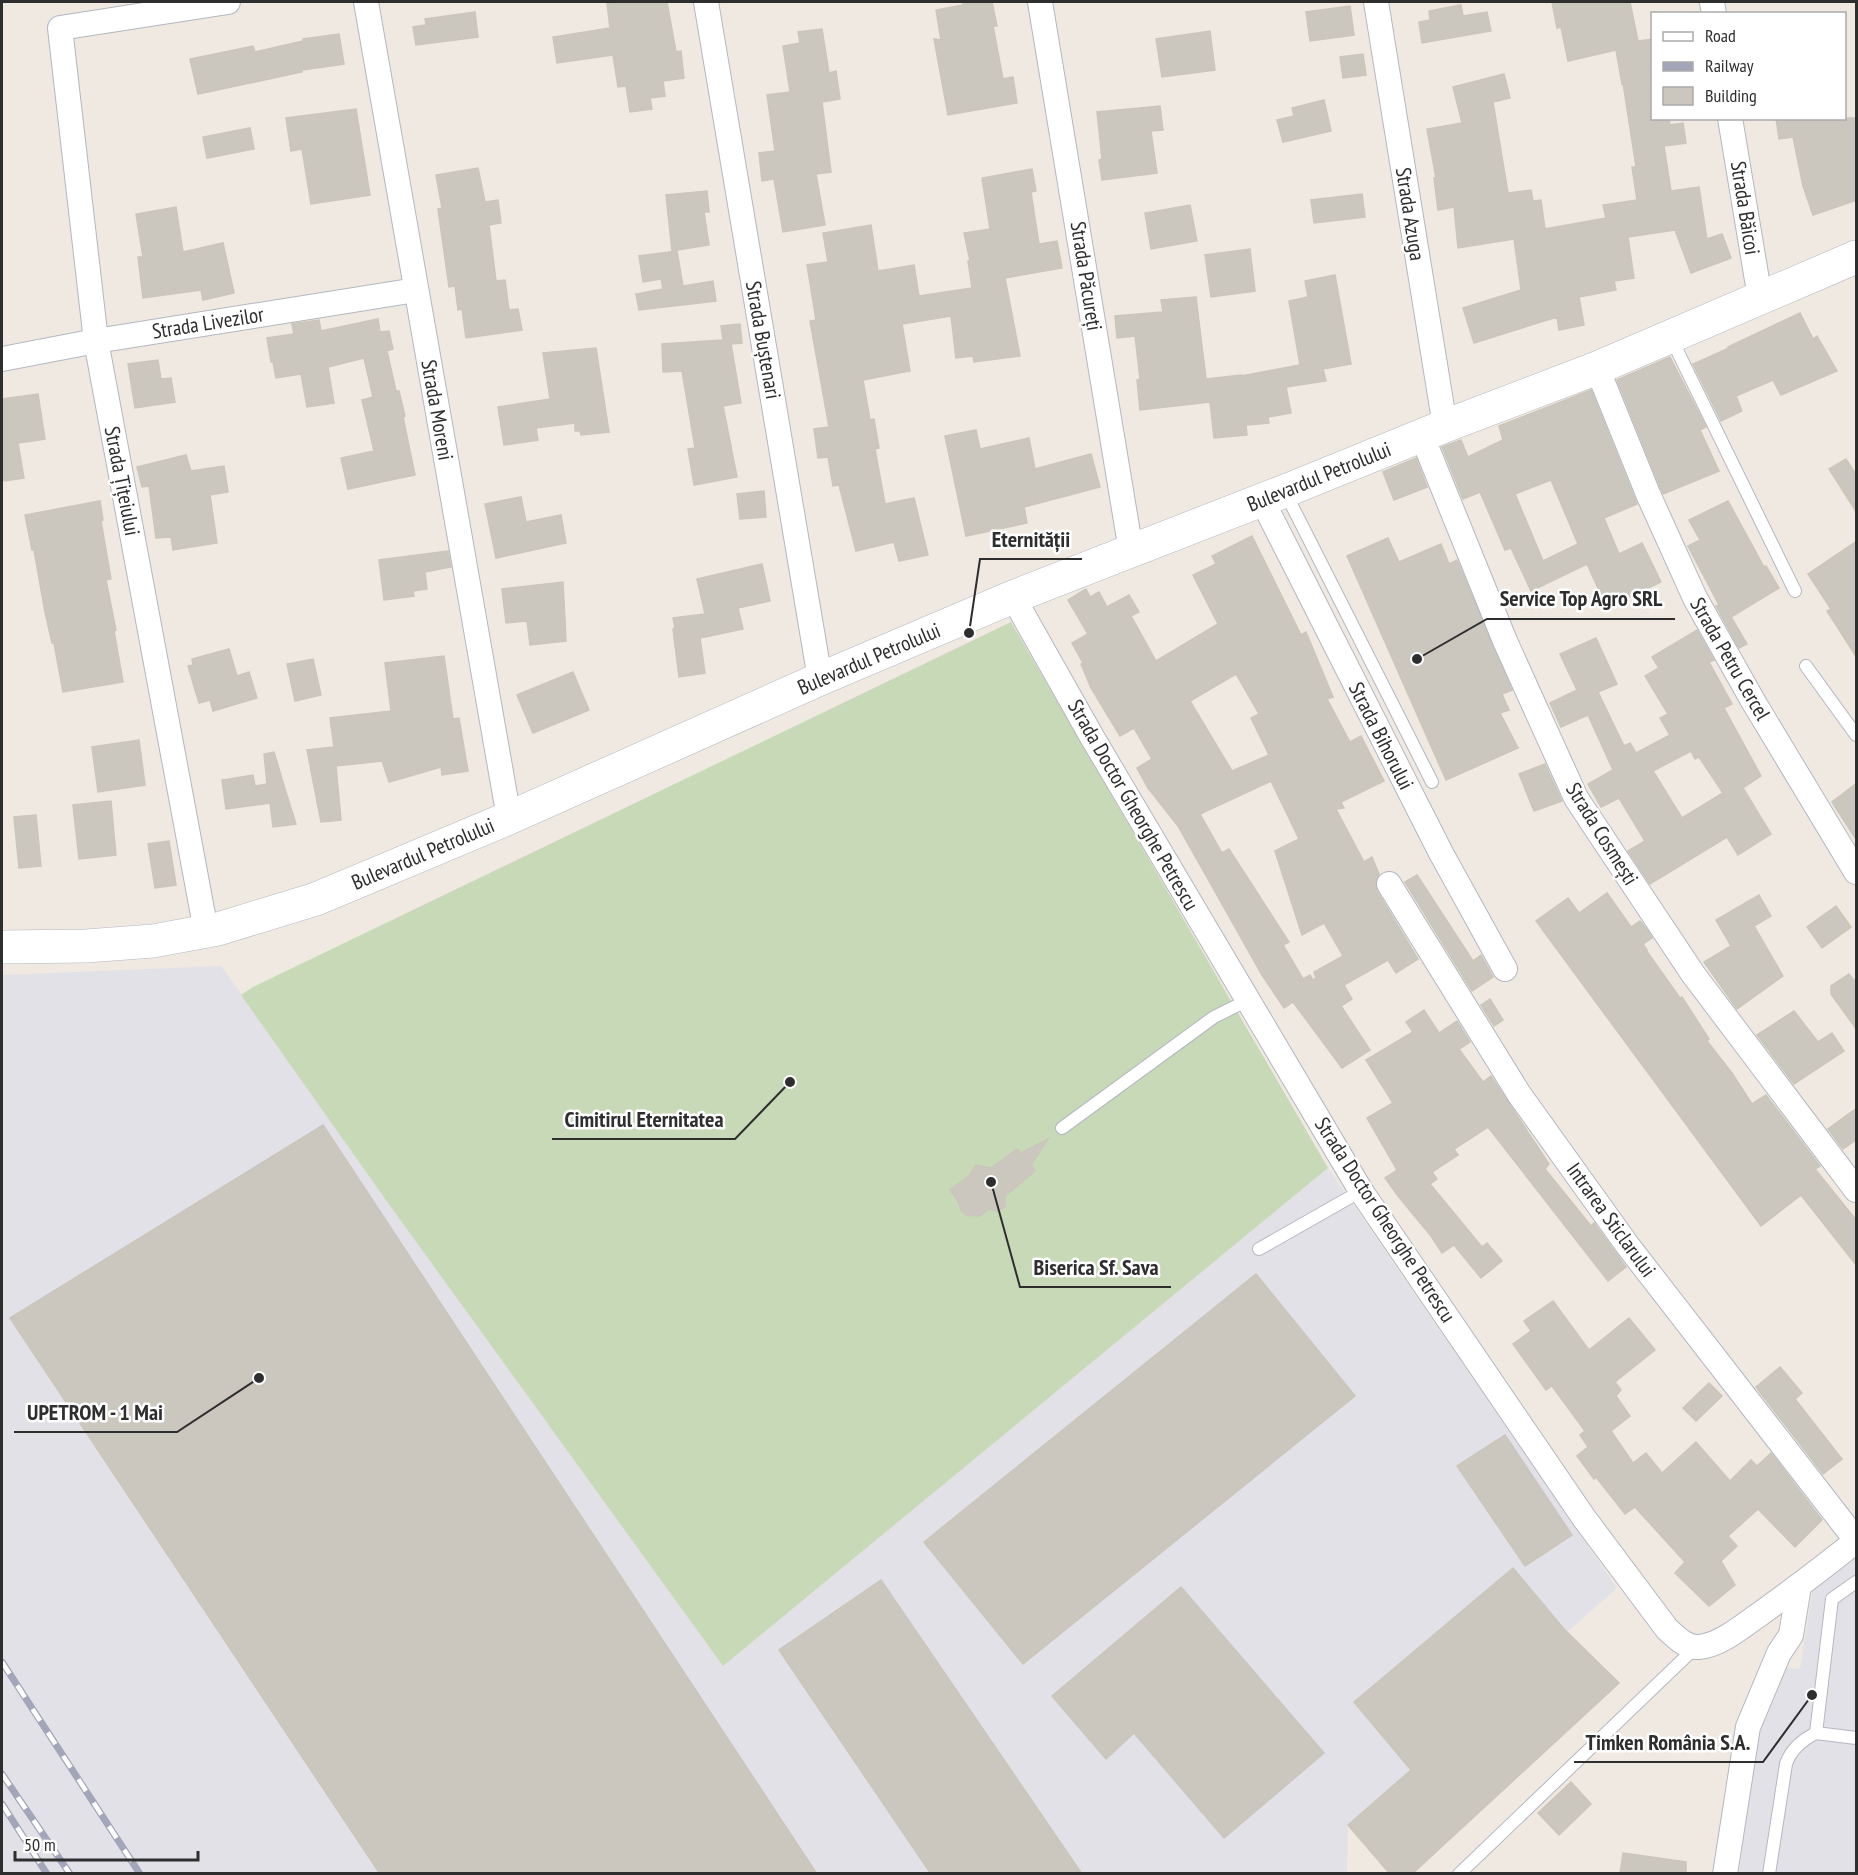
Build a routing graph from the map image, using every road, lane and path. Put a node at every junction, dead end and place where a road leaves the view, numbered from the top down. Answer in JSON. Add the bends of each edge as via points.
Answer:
{"nodes":[{"id":1,"x":228,"y":2,"type":"edge"},
{"id":2,"x":366,"y":2,"type":"edge"},
{"id":3,"x":706,"y":2,"type":"edge"},
{"id":4,"x":1040,"y":2,"type":"edge"},
{"id":5,"x":1376,"y":2,"type":"edge"},
{"id":6,"x":1730,"y":120,"type":"edge"},
{"id":7,"x":1857,"y":257,"type":"edge"},
{"id":8,"x":416,"y":290,"type":"junction"},
{"id":9,"x":1760,"y":298,"type":"junction"},
{"id":10,"x":1671,"y":337,"type":"junction"},
{"id":11,"x":96,"y":341,"type":"junction"},
{"id":12,"x":2,"y":359,"type":"edge"},
{"id":13,"x":1597,"y":368,"type":"junction"},
{"id":14,"x":1433,"y":431,"type":"junction"},
{"id":15,"x":1273,"y":496,"type":"junction"},
{"id":16,"x":1131,"y":551,"type":"junction"},
{"id":17,"x":1795,"y":591,"type":"dead end"},
{"id":18,"x":1013,"y":597,"type":"junction"},
{"id":19,"x":1806,"y":666,"type":"dead end"},
{"id":20,"x":820,"y":679,"type":"junction"},
{"id":21,"x":1857,"y":735,"type":"edge"},
{"id":22,"x":1432,"y":782,"type":"dead end"},
{"id":23,"x":509,"y":818,"type":"junction"},
{"id":24,"x":1857,"y":872,"type":"edge"},
{"id":25,"x":1389,"y":884,"type":"dead end"},
{"id":26,"x":206,"y":931,"type":"junction"},
{"id":27,"x":2,"y":948,"type":"edge"},
{"id":28,"x":1505,"y":969,"type":"dead end"},
{"id":29,"x":1248,"y":1000,"type":"junction"},
{"id":30,"x":1062,"y":1128,"type":"dead end"},
{"id":31,"x":1857,"y":1190,"type":"edge"},
{"id":32,"x":1361,"y":1191,"type":"junction"},
{"id":33,"x":1259,"y":1249,"type":"dead end"},
{"id":34,"x":1857,"y":1540,"type":"edge"},
{"id":35,"x":1857,"y":1582,"type":"edge"},
{"id":36,"x":1799,"y":1586,"type":"junction"},
{"id":37,"x":1696,"y":1647,"type":"junction"},
{"id":38,"x":1816,"y":1733,"type":"junction"},
{"id":39,"x":1857,"y":1738,"type":"edge"},
{"id":40,"x":1459,"y":1874,"type":"edge"},
{"id":41,"x":1725,"y":1874,"type":"edge"},
{"id":42,"x":1769,"y":1874,"type":"edge"}],
"edges":[{"from":1,"to":11,"type":"street","name":"Strada Țițeiului","via":[[60,28]]},
{"from":2,"to":8,"type":"street","name":"Strada Moreni"},
{"from":3,"to":20,"type":"street","name":"Strada Buștenari"},
{"from":4,"to":16,"type":"street","name":"Strada Păcureți"},
{"from":5,"to":14,"type":"street","name":"Strada Azuga"},
{"from":6,"to":9,"type":"street","name":"Strada Băicoi"},
{"from":7,"to":9,"type":"street","name":"Bulevardul Petrolului"},
{"from":8,"to":11,"type":"street","name":"Strada Livezilor"},
{"from":8,"to":23,"type":"street","name":"Strada Moreni"},
{"from":9,"to":10,"type":"street","name":"Bulevardul Petrolului"},
{"from":10,"to":13,"type":"street","name":"Bulevardul Petrolului"},
{"from":10,"to":17,"type":"lane"},
{"from":11,"to":12,"type":"street","name":"Strada Livezilor"},
{"from":11,"to":26,"type":"street","name":"Strada Țițeiului"},
{"from":13,"to":14,"type":"street","name":"Bulevardul Petrolului"},
{"from":13,"to":24,"type":"street","name":"Strada Petru Cercel","via":[[1695,598]]},
{"from":14,"to":15,"type":"street","name":"Bulevardul Petrolului"},
{"from":14,"to":31,"type":"street","name":"Strada Cosmești","via":[[1505,641],[1576,798],[1693,974]]},
{"from":15,"to":16,"type":"street","name":"Bulevardul Petrolului"},
{"from":15,"to":22,"type":"lane"},
{"from":15,"to":28,"type":"street","name":"Strada Bihorului","via":[[1441,853]]},
{"from":16,"to":18,"type":"street","name":"Bulevardul Petrolului"},
{"from":18,"to":20,"type":"street","name":"Bulevardul Petrolului"},
{"from":18,"to":29,"type":"street","name":"Strada Doctor Gheorghe Petrescu"},
{"from":19,"to":21,"type":"lane"},
{"from":20,"to":23,"type":"street","name":"Bulevardul Petrolului"},
{"from":23,"to":26,"type":"street","name":"Bulevardul Petrolului","via":[[316,899]]},
{"from":25,"to":34,"type":"street","name":"Intrarea Sticlarului","via":[[1519,1094],[1614,1227]]},
{"from":26,"to":27,"type":"street","name":"Bulevardul Petrolului","via":[[142,942]]},
{"from":29,"to":30,"type":"lane","via":[[1214,1017]]},
{"from":29,"to":32,"type":"street","name":"Strada Doctor Gheorghe Petrescu"},
{"from":32,"to":33,"type":"lane"},
{"from":32,"to":37,"type":"street","name":"Strada Doctor Gheorghe Petrescu","via":[[1584,1518],[1667,1629],[1680,1641]]},
{"from":34,"to":36,"type":"street"},
{"from":35,"to":38,"type":"lane","via":[[1832,1599]]},
{"from":36,"to":37,"type":"street","via":[[1734,1632],[1710,1645]]},
{"from":36,"to":41,"type":"street","via":[[1791,1635],[1779,1653],[1748,1726]]},
{"from":37,"to":40,"type":"lane"},
{"from":38,"to":39,"type":"lane"},
{"from":38,"to":42,"type":"lane","via":[[1789,1753]]}]}
